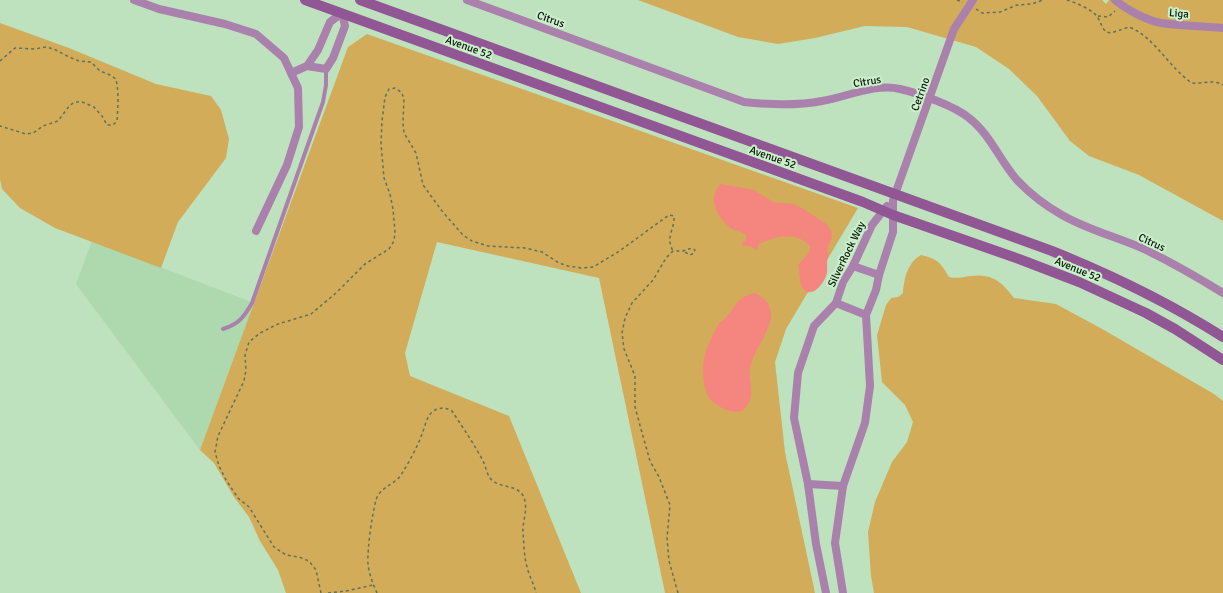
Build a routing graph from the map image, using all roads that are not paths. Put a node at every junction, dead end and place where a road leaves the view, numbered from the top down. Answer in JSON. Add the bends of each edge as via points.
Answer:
{"nodes":[{"id":1,"x":134,"y":0,"type":"edge"},
{"id":2,"x":305,"y":0,"type":"edge"},
{"id":3,"x":360,"y":0,"type":"edge"},
{"id":4,"x":467,"y":0,"type":"edge"},
{"id":5,"x":971,"y":2,"type":"edge"},
{"id":6,"x":1117,"y":2,"type":"edge"},
{"id":7,"x":342,"y":13,"type":"junction"},
{"id":8,"x":1223,"y":28,"type":"edge"},
{"id":9,"x":307,"y":66,"type":"junction"},
{"id":10,"x":326,"y":69,"type":"junction"},
{"id":11,"x":291,"y":73,"type":"junction"},
{"id":12,"x":930,"y":99,"type":"junction"},
{"id":13,"x":894,"y":196,"type":"junction"},
{"id":14,"x":888,"y":213,"type":"junction"},
{"id":15,"x":256,"y":231,"type":"dead end"},
{"id":16,"x":853,"y":266,"type":"junction"},
{"id":17,"x":879,"y":275,"type":"junction"},
{"id":18,"x":1223,"y":293,"type":"edge"},
{"id":19,"x":836,"y":303,"type":"junction"},
{"id":20,"x":866,"y":315,"type":"junction"},
{"id":21,"x":223,"y":328,"type":"dead end"},
{"id":22,"x":1223,"y":337,"type":"edge"},
{"id":23,"x":1223,"y":360,"type":"edge"},
{"id":24,"x":808,"y":484,"type":"junction"},
{"id":25,"x":843,"y":486,"type":"junction"},
{"id":26,"x":826,"y":593,"type":"edge"},
{"id":27,"x":843,"y":593,"type":"edge"}],
"edges":[{"from":1,"to":11,"type":"street","via":[[256,34],[284,58]]},
{"from":2,"to":7,"type":"main road","name":"Avenue 52"},
{"from":3,"to":13,"type":"main road","name":"Avenue 52"},
{"from":4,"to":12,"type":"street","name":"Citrus","via":[[744,102],[794,105],[879,88],[899,89]]},
{"from":5,"to":12,"type":"street","name":"Cetrino","via":[[954,29]]},
{"from":6,"to":8,"type":"street","name":"Liga","via":[[1138,14],[1161,22]]},
{"from":7,"to":9,"type":"street","via":[[330,22],[318,50]]},
{"from":7,"to":10,"type":"street","via":[[345,26]]},
{"from":7,"to":14,"type":"main road","name":"Avenue 52"},
{"from":9,"to":10,"type":"street"},
{"from":9,"to":11,"type":"street"},
{"from":10,"to":21,"type":"lane","via":[[323,102],[252,303],[245,316],[233,325]]},
{"from":11,"to":15,"type":"street","via":[[298,88],[299,128],[287,165]]},
{"from":12,"to":13,"type":"street","name":"Cetrino"},
{"from":12,"to":18,"type":"street","name":"Citrus","via":[[970,118],[1018,180],[1037,198],[1063,216],[1143,249],[1190,272]]},
{"from":13,"to":14,"type":"street","name":"SilverRock Way"},
{"from":13,"to":22,"type":"main road","name":"Avenue 52","via":[[1046,248],[1097,269],[1137,288]]},
{"from":14,"to":16,"type":"street","name":"SilverRock Way","via":[[872,225]]},
{"from":14,"to":17,"type":"street","via":[[893,232]]},
{"from":14,"to":23,"type":"main road","name":"Avenue 52","via":[[1012,256],[1092,288],[1146,313]]},
{"from":16,"to":17,"type":"street"},
{"from":16,"to":19,"type":"street","name":"SilverRock Way","via":[[843,282]]},
{"from":17,"to":20,"type":"street"},
{"from":19,"to":20,"type":"street"},
{"from":19,"to":24,"type":"street","name":"SilverRock Way","via":[[814,326],[798,373],[794,418]]},
{"from":20,"to":25,"type":"street","via":[[870,386],[865,423]]},
{"from":24,"to":25,"type":"street"},
{"from":24,"to":26,"type":"street","name":"SilverRock Way"},
{"from":25,"to":27,"type":"street","via":[[836,543]]}]}
